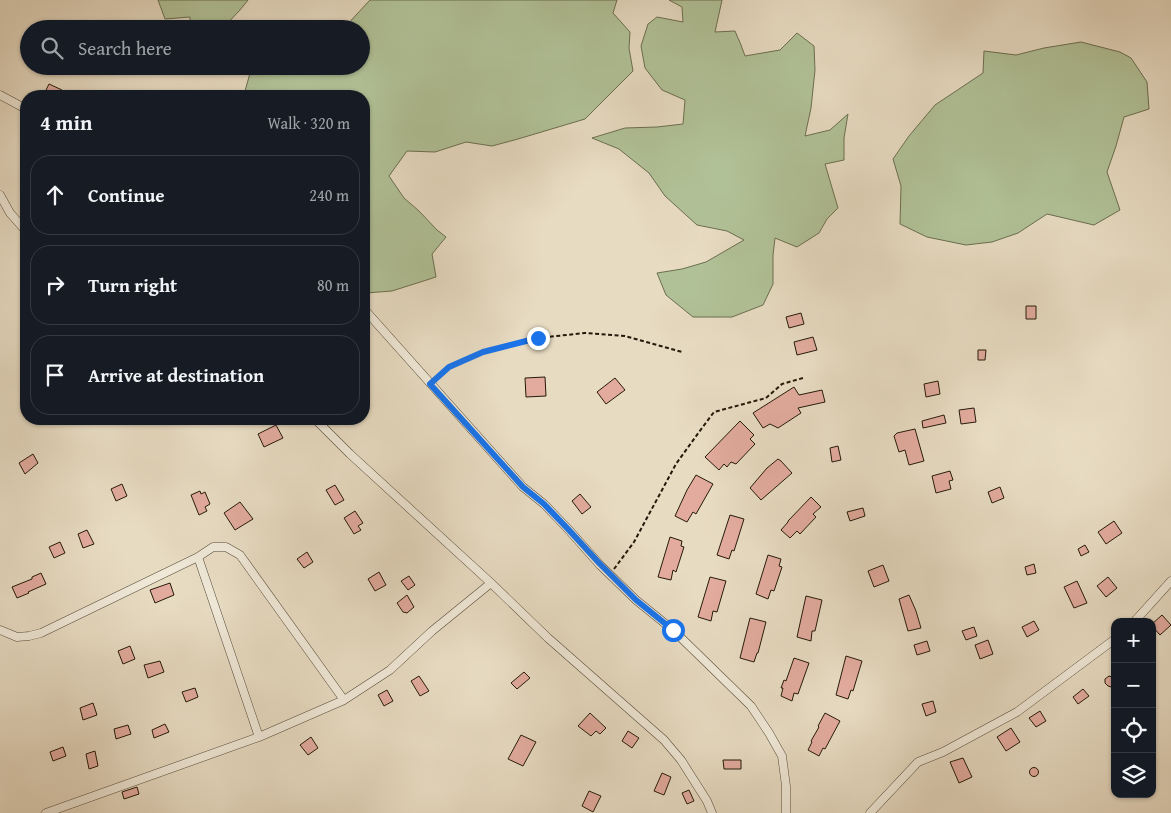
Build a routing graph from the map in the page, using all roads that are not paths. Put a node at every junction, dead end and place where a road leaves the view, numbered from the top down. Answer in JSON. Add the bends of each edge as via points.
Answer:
{"nodes":[{"id":1,"x":0,"y":95,"type":"edge"},
{"id":2,"x":20,"y":106,"type":"edge"},
{"id":3,"x":0,"y":195,"type":"edge"},
{"id":4,"x":20,"y":224,"type":"edge"},
{"id":5,"x":370,"y":316,"type":"edge"},
{"id":6,"x":320,"y":425,"type":"edge"},
{"id":7,"x":198,"y":556,"type":"junction"},
{"id":8,"x":1171,"y":581,"type":"edge"},
{"id":9,"x":491,"y":583,"type":"junction"},
{"id":10,"x":1138,"y":618,"type":"edge"},
{"id":11,"x":0,"y":630,"type":"edge"},
{"id":12,"x":1111,"y":642,"type":"edge"},
{"id":13,"x":344,"y":700,"type":"junction"},
{"id":14,"x":259,"y":737,"type":"junction"},
{"id":15,"x":46,"y":813,"type":"edge"},
{"id":16,"x":712,"y":813,"type":"edge"},
{"id":17,"x":786,"y":813,"type":"edge"},
{"id":18,"x":870,"y":813,"type":"edge"}],
"edges":[{"from":1,"to":2,"type":"street"},
{"from":3,"to":4,"type":"street"},
{"from":5,"to":17,"type":"street","via":[[523,487],[550,510],[636,600],[673,630],[751,706],[782,756]]},
{"from":6,"to":9,"type":"street"},
{"from":7,"to":11,"type":"street","via":[[41,633],[18,637]]},
{"from":7,"to":13,"type":"street","via":[[213,547],[226,546],[240,555]]},
{"from":7,"to":14,"type":"street"},
{"from":8,"to":10,"type":"street"},
{"from":9,"to":13,"type":"street","via":[[390,670]]},
{"from":9,"to":16,"type":"street","via":[[664,740],[681,760]]},
{"from":12,"to":18,"type":"street","via":[[1016,712],[918,762]]},
{"from":13,"to":14,"type":"street"},
{"from":14,"to":15,"type":"street"}]}
